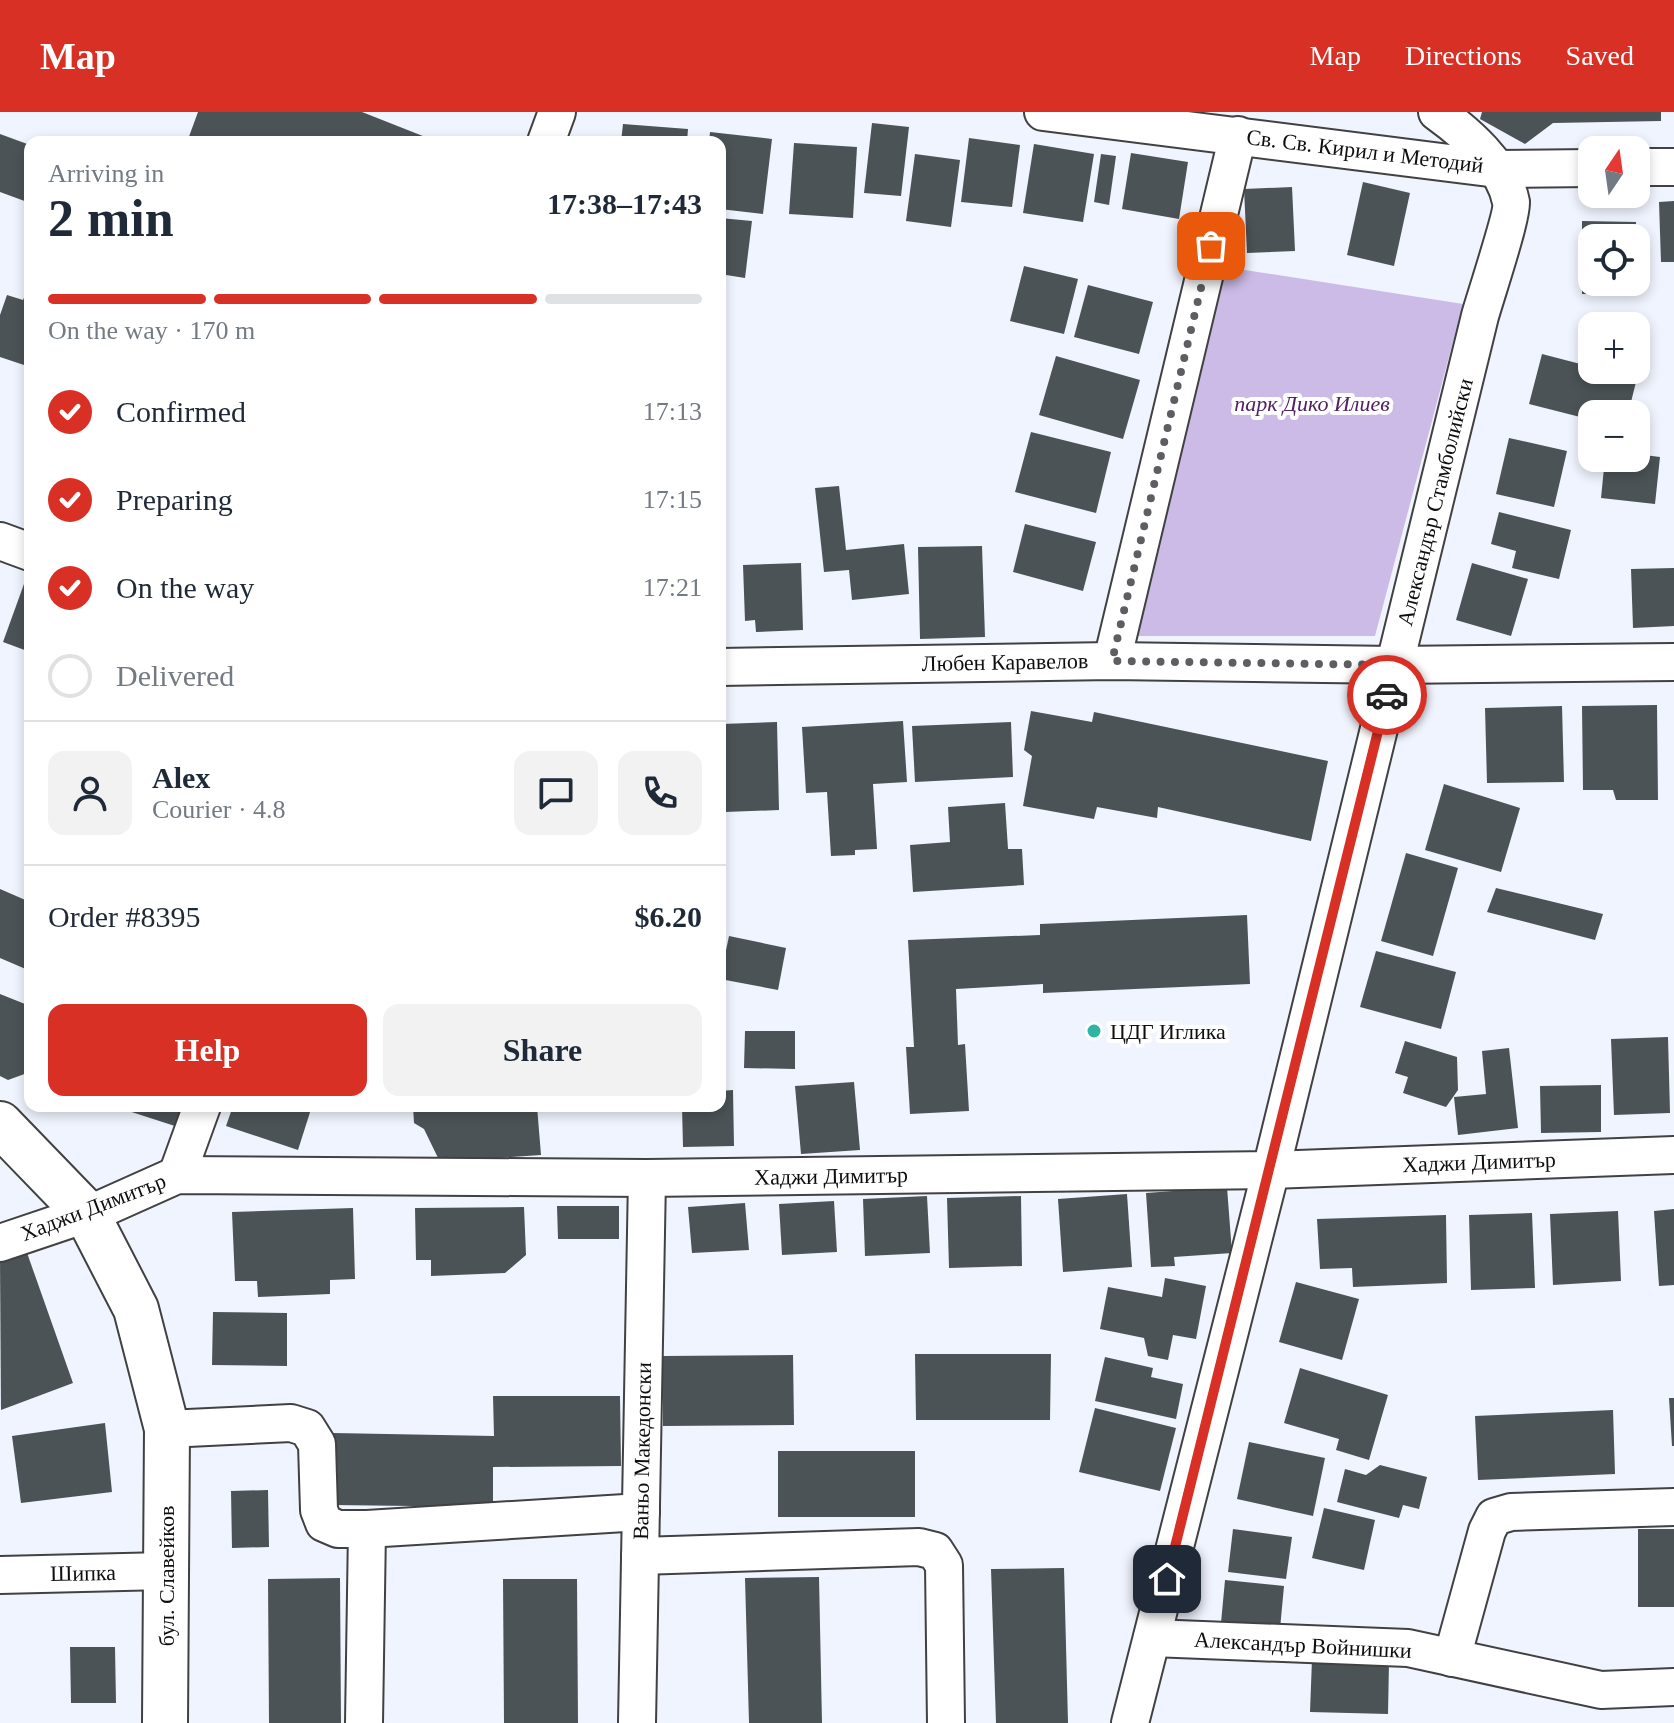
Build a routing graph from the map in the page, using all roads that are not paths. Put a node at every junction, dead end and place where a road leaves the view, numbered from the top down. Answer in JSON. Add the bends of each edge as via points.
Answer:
{"nodes":[{"id":1,"x":557,"y":112,"type":"edge"},
{"id":2,"x":1043,"y":112,"type":"edge"},
{"id":3,"x":1437,"y":112,"type":"edge"},
{"id":4,"x":1238,"y":135,"type":"junction"},
{"id":5,"x":548,"y":136,"type":"edge"},
{"id":6,"x":1650,"y":167,"type":"edge"},
{"id":7,"x":1674,"y":167,"type":"edge"},
{"id":8,"x":1578,"y":168,"type":"edge"},
{"id":9,"x":1497,"y":169,"type":"junction"},
{"id":10,"x":0,"y":541,"type":"edge"},
{"id":11,"x":24,"y":550,"type":"edge"},
{"id":12,"x":1112,"y":661,"type":"junction"},
{"id":13,"x":1674,"y":662,"type":"edge"},
{"id":14,"x":1395,"y":665,"type":"junction"},
{"id":15,"x":726,"y":667,"type":"edge"},
{"id":16,"x":200,"y":1112,"type":"edge"},
{"id":17,"x":6,"y":1129,"type":"edge"},
{"id":18,"x":1674,"y":1155,"type":"edge"},
{"id":19,"x":1271,"y":1170,"type":"junction"},
{"id":20,"x":177,"y":1175,"type":"junction"},
{"id":21,"x":647,"y":1178,"type":"junction"},
{"id":22,"x":87,"y":1214,"type":"junction"},
{"id":23,"x":0,"y":1243,"type":"edge"},
{"id":24,"x":167,"y":1429,"type":"junction"},
{"id":25,"x":1674,"y":1507,"type":"edge"},
{"id":26,"x":641,"y":1512,"type":"junction"},
{"id":27,"x":367,"y":1529,"type":"junction"},
{"id":28,"x":640,"y":1556,"type":"junction"},
{"id":29,"x":165,"y":1571,"type":"junction"},
{"id":30,"x":0,"y":1575,"type":"edge"},
{"id":31,"x":1152,"y":1638,"type":"junction"},
{"id":32,"x":1452,"y":1658,"type":"junction"},
{"id":33,"x":1674,"y":1687,"type":"edge"},
{"id":34,"x":165,"y":1723,"type":"edge"},
{"id":35,"x":364,"y":1723,"type":"edge"},
{"id":36,"x":637,"y":1723,"type":"edge"},
{"id":37,"x":946,"y":1723,"type":"edge"},
{"id":38,"x":1130,"y":1723,"type":"edge"}],
"edges":[{"from":1,"to":5,"type":"street"},
{"from":2,"to":4,"type":"street","name":"Св. Св. Кирил и Методий"},
{"from":3,"to":9,"type":"street"},
{"from":4,"to":9,"type":"street","name":"Св. Св. Кирил и Методий"},
{"from":4,"to":12,"type":"street"},
{"from":6,"to":7,"type":"street"},
{"from":8,"to":9,"type":"street","name":"Св. Св. Кирил и Методий"},
{"from":9,"to":14,"type":"street","name":"Александър Стамболийски","via":[[1511,204]]},
{"from":10,"to":11,"type":"street"},
{"from":12,"to":14,"type":"street","name":"Любен Каравелов"},
{"from":12,"to":15,"type":"street","name":"Любен Каравелов"},
{"from":13,"to":14,"type":"street","name":"Любен Каравелов"},
{"from":14,"to":19,"type":"street","name":"Александър Стамболийски"},
{"from":16,"to":20,"type":"street"},
{"from":17,"to":22,"type":"street","name":"бул. Славейков"},
{"from":18,"to":19,"type":"street","name":"Хаджи Димитър"},
{"from":19,"to":21,"type":"street","name":"Хаджи Димитър"},
{"from":19,"to":31,"type":"street","name":"Александър Стамболийски"},
{"from":20,"to":21,"type":"street","name":"Хаджи Димитър"},
{"from":20,"to":22,"type":"street","name":"Хаджи Димитър"},
{"from":21,"to":26,"type":"street","name":"Ваньо Македонски"},
{"from":22,"to":23,"type":"street","name":"Хаджи Димитър"},
{"from":22,"to":24,"type":"street","name":"бул. Славейков","via":[[136,1309]]},
{"from":24,"to":27,"type":"street","via":[[291,1423],[307,1428],[317,1444],[324,1523],[338,1529]]},
{"from":24,"to":29,"type":"street","name":"бул. Славейков"},
{"from":25,"to":32,"type":"street","via":[[1511,1512],[1494,1517]]},
{"from":26,"to":27,"type":"street"},
{"from":26,"to":28,"type":"street","name":"Ваньо Македонски"},
{"from":27,"to":35,"type":"street"},
{"from":28,"to":36,"type":"street","name":"Ваньо Македонски"},
{"from":28,"to":37,"type":"street","via":[[919,1547],[935,1551],[944,1565]]},
{"from":29,"to":30,"type":"street","name":"Шипка"},
{"from":29,"to":34,"type":"street","name":"бул. Славейков"},
{"from":31,"to":32,"type":"street","name":"Александър Войнишки","via":[[1408,1648]]},
{"from":31,"to":38,"type":"street","name":"Александър Стамболийски"},
{"from":32,"to":33,"type":"street","name":"Александър Войнишки","via":[[1601,1690]]}]}
